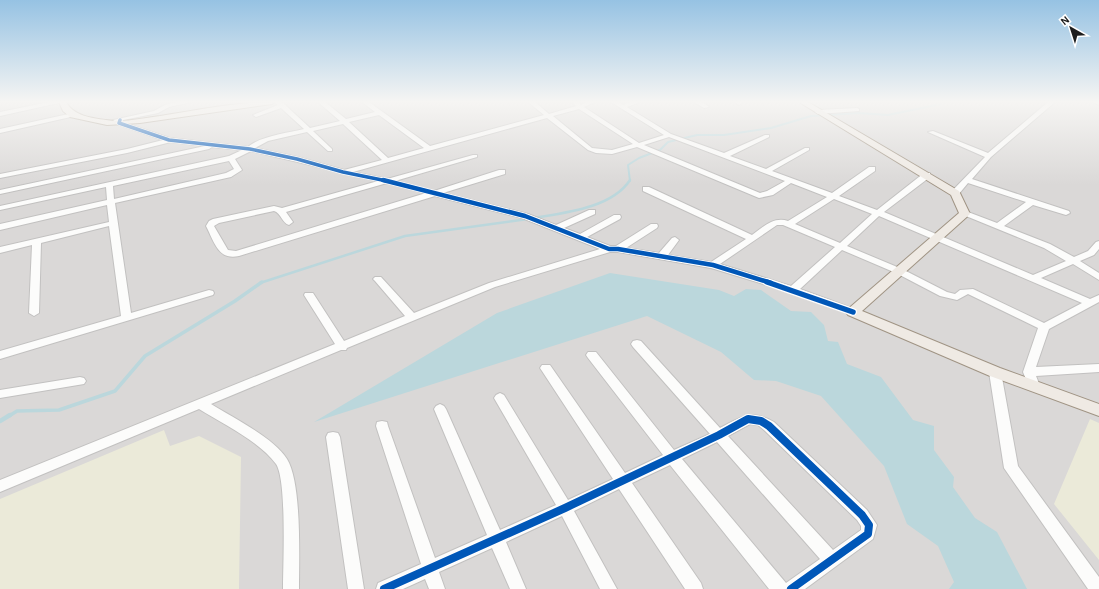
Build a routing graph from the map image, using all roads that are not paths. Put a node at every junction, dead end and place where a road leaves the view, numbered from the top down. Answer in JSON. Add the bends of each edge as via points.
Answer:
{"nodes":[{"id":1,"x":141,"y":129,"type":"edge"},
{"id":2,"x":353,"y":129,"type":"edge"},
{"id":3,"x":403,"y":129,"type":"edge"},
{"id":4,"x":495,"y":129,"type":"edge"},
{"id":5,"x":566,"y":129,"type":"edge"},
{"id":6,"x":615,"y":129,"type":"edge"},
{"id":7,"x":660,"y":129,"type":"edge"},
{"id":8,"x":845,"y":129,"type":"edge"},
{"id":9,"x":1019,"y":129,"type":"edge"},
{"id":10,"x":308,"y":130,"type":"joint"},
{"id":11,"x":931,"y":132,"type":"dead end"},
{"id":12,"x":669,"y":135,"type":"junction"},
{"id":13,"x":767,"y":136,"type":"dead end"},
{"id":14,"x":169,"y":140,"type":"junction"},
{"id":15,"x":638,"y":145,"type":"junction"},
{"id":16,"x":217,"y":146,"type":"junction"},
{"id":17,"x":428,"y":148,"type":"junction"},
{"id":18,"x":807,"y":149,"type":"dead end"},
{"id":19,"x":250,"y":150,"type":"junction"},
{"id":20,"x":330,"y":150,"type":"dead end"},
{"id":21,"x":726,"y":155,"type":"junction"},
{"id":22,"x":476,"y":156,"type":"dead end"},
{"id":23,"x":988,"y":156,"type":"junction"},
{"id":24,"x":231,"y":158,"type":"junction"},
{"id":25,"x":386,"y":160,"type":"junction"},
{"id":26,"x":872,"y":169,"type":"dead end"},
{"id":27,"x":767,"y":171,"type":"junction"},
{"id":28,"x":343,"y":172,"type":"junction"},
{"id":29,"x":502,"y":172,"type":"dead end"},
{"id":30,"x":927,"y":175,"type":"junction"},
{"id":31,"x":0,"y":176,"type":"edge"},
{"id":32,"x":791,"y":180,"type":"junction"},
{"id":33,"x":966,"y":180,"type":"junction"},
{"id":34,"x":387,"y":181,"type":"junction"},
{"id":35,"x":109,"y":184,"type":"junction"},
{"id":36,"x":646,"y":189,"type":"dead end"},
{"id":37,"x":0,"y":192,"type":"edge"},
{"id":38,"x":433,"y":193,"type":"junction"},
{"id":39,"x":955,"y":193,"type":"junction"},
{"id":40,"x":833,"y":196,"type":"junction"},
{"id":41,"x":111,"y":202,"type":"junction"},
{"id":42,"x":1032,"y":202,"type":"junction"},
{"id":43,"x":0,"y":208,"type":"edge"},
{"id":44,"x":281,"y":211,"type":"junction"},
{"id":45,"x":592,"y":212,"type":"dead end"},
{"id":46,"x":878,"y":213,"type":"junction"},
{"id":47,"x":1066,"y":213,"type":"dead end"},
{"id":48,"x":965,"y":214,"type":"junction"},
{"id":49,"x":617,"y":217,"type":"dead end"},
{"id":50,"x":113,"y":222,"type":"junction"},
{"id":51,"x":289,"y":222,"type":"dead end"},
{"id":52,"x":789,"y":224,"type":"junction"},
{"id":53,"x":654,"y":226,"type":"dead end"},
{"id":54,"x":0,"y":227,"type":"edge"},
{"id":55,"x":997,"y":227,"type":"junction"},
{"id":56,"x":557,"y":228,"type":"junction"},
{"id":57,"x":936,"y":237,"type":"junction"},
{"id":58,"x":580,"y":238,"type":"junction"},
{"id":59,"x":752,"y":238,"type":"junction"},
{"id":60,"x":675,"y":240,"type":"dead end"},
{"id":61,"x":37,"y":241,"type":"junction"},
{"id":62,"x":1099,"y":244,"type":"edge"},
{"id":63,"x":842,"y":246,"type":"junction"},
{"id":64,"x":613,"y":249,"type":"junction"},
{"id":65,"x":0,"y":250,"type":"edge"},
{"id":66,"x":662,"y":256,"type":"junction"},
{"id":67,"x":1072,"y":260,"type":"junction"},
{"id":68,"x":713,"y":265,"type":"junction"},
{"id":69,"x":899,"y":271,"type":"junction"},
{"id":70,"x":1099,"y":277,"type":"edge"},
{"id":71,"x":378,"y":279,"type":"dead end"},
{"id":72,"x":1032,"y":279,"type":"junction"},
{"id":73,"x":793,"y":290,"type":"junction"},
{"id":74,"x":209,"y":293,"type":"dead end"},
{"id":75,"x":309,"y":295,"type":"dead end"},
{"id":76,"x":1094,"y":300,"type":"edge"},
{"id":77,"x":853,"y":312,"type":"junction"},
{"id":78,"x":34,"y":313,"type":"dead end"},
{"id":79,"x":126,"y":317,"type":"junction"},
{"id":80,"x":413,"y":318,"type":"junction"},
{"id":81,"x":1044,"y":327,"type":"junction"},
{"id":82,"x":636,"y":344,"type":"dead end"},
{"id":83,"x":342,"y":347,"type":"junction"},
{"id":84,"x":0,"y":354,"type":"edge"},
{"id":85,"x":592,"y":355,"type":"dead end"},
{"id":86,"x":546,"y":368,"type":"dead end"},
{"id":87,"x":1099,"y":368,"type":"edge"},
{"id":88,"x":994,"y":372,"type":"junction"},
{"id":89,"x":1031,"y":379,"type":"junction"},
{"id":90,"x":80,"y":381,"type":"dead end"},
{"id":91,"x":0,"y":394,"type":"edge"},
{"id":92,"x":500,"y":398,"type":"dead end"},
{"id":93,"x":200,"y":403,"type":"junction"},
{"id":94,"x":440,"y":408,"type":"dead end"},
{"id":95,"x":1099,"y":410,"type":"edge"},
{"id":96,"x":382,"y":426,"type":"dead end"},
{"id":97,"x":719,"y":435,"type":"junction"},
{"id":98,"x":333,"y":437,"type":"dead end"},
{"id":99,"x":672,"y":457,"type":"junction"},
{"id":100,"x":622,"y":480,"type":"junction"},
{"id":101,"x":0,"y":486,"type":"edge"},
{"id":102,"x":565,"y":508,"type":"junction"},
{"id":103,"x":495,"y":539,"type":"junction"},
{"id":104,"x":832,"y":561,"type":"junction"},
{"id":105,"x":430,"y":568,"type":"junction"},
{"id":106,"x":291,"y":589,"type":"edge"},
{"id":107,"x":356,"y":589,"type":"edge"},
{"id":108,"x":384,"y":589,"type":"edge"},
{"id":109,"x":437,"y":589,"type":"edge"},
{"id":110,"x":518,"y":589,"type":"edge"},
{"id":111,"x":609,"y":589,"type":"edge"},
{"id":112,"x":695,"y":589,"type":"edge"},
{"id":113,"x":780,"y":589,"type":"edge"},
{"id":114,"x":791,"y":589,"type":"edge"},
{"id":115,"x":1098,"y":589,"type":"edge"}],
"edges":[{"from":1,"to":14,"type":"street"},
{"from":2,"to":25,"type":"street"},
{"from":3,"to":17,"type":"street"},
{"from":4,"to":17,"type":"street"},
{"from":5,"to":15,"type":"street","via":[[596,151],[612,152]]},
{"from":6,"to":15,"type":"street"},
{"from":7,"to":12,"type":"street"},
{"from":8,"to":30,"type":"main road"},
{"from":9,"to":23,"type":"street"},
{"from":10,"to":19,"type":"street","via":[[259,142]]},
{"from":10,"to":20,"type":"street"},
{"from":11,"to":23,"type":"street"},
{"from":12,"to":15,"type":"street"},
{"from":12,"to":21,"type":"street"},
{"from":13,"to":21,"type":"street"},
{"from":14,"to":16,"type":"street"},
{"from":14,"to":31,"type":"street","via":[[127,151]]},
{"from":15,"to":32,"type":"street","via":[[759,196],[770,193]]},
{"from":16,"to":19,"type":"street"},
{"from":16,"to":37,"type":"street"},
{"from":17,"to":25,"type":"street"},
{"from":18,"to":27,"type":"street"},
{"from":19,"to":24,"type":"street"},
{"from":19,"to":28,"type":"street","via":[[297,159]]},
{"from":21,"to":27,"type":"street"},
{"from":22,"to":34,"type":"street"},
{"from":23,"to":33,"type":"street"},
{"from":24,"to":35,"type":"street"},
{"from":24,"to":41,"type":"street","via":[[238,170],[234,173]]},
{"from":25,"to":28,"type":"street"},
{"from":26,"to":40,"type":"street"},
{"from":27,"to":32,"type":"street"},
{"from":28,"to":34,"type":"street"},
{"from":29,"to":38,"type":"street"},
{"from":30,"to":39,"type":"main road"},
{"from":30,"to":46,"type":"street"},
{"from":32,"to":40,"type":"street"},
{"from":33,"to":39,"type":"street"},
{"from":33,"to":42,"type":"street"},
{"from":34,"to":38,"type":"street"},
{"from":34,"to":44,"type":"street"},
{"from":35,"to":41,"type":"street"},
{"from":35,"to":43,"type":"street"},
{"from":36,"to":59,"type":"street"},
{"from":38,"to":44,"type":"street","via":[[236,254],[224,252],[210,226],[216,221],[262,210],[274,208]]},
{"from":38,"to":56,"type":"street","via":[[525,216]]},
{"from":39,"to":48,"type":"main road"},
{"from":40,"to":46,"type":"street"},
{"from":40,"to":52,"type":"street"},
{"from":41,"to":50,"type":"street"},
{"from":41,"to":54,"type":"street"},
{"from":42,"to":47,"type":"street"},
{"from":42,"to":55,"type":"street"},
{"from":44,"to":51,"type":"street"},
{"from":45,"to":56,"type":"street"},
{"from":46,"to":57,"type":"street"},
{"from":46,"to":63,"type":"street"},
{"from":48,"to":55,"type":"street"},
{"from":48,"to":57,"type":"main road"},
{"from":49,"to":58,"type":"street"},
{"from":50,"to":61,"type":"street"},
{"from":50,"to":79,"type":"street"},
{"from":52,"to":59,"type":"street","via":[[778,221]]},
{"from":52,"to":63,"type":"street"},
{"from":53,"to":64,"type":"street"},
{"from":55,"to":67,"type":"street","via":[[1047,246]]},
{"from":56,"to":58,"type":"street"},
{"from":57,"to":69,"type":"main road"},
{"from":57,"to":72,"type":"street"},
{"from":58,"to":64,"type":"street"},
{"from":59,"to":68,"type":"street"},
{"from":60,"to":66,"type":"street"},
{"from":61,"to":65,"type":"street"},
{"from":61,"to":78,"type":"street"},
{"from":62,"to":67,"type":"street","via":[[1091,252]]},
{"from":63,"to":69,"type":"street"},
{"from":63,"to":73,"type":"street"},
{"from":64,"to":66,"type":"street"},
{"from":64,"to":80,"type":"street","via":[[492,285]]},
{"from":66,"to":68,"type":"street"},
{"from":67,"to":70,"type":"street"},
{"from":67,"to":72,"type":"street"},
{"from":68,"to":73,"type":"street"},
{"from":69,"to":77,"type":"main road"},
{"from":69,"to":81,"type":"street","via":[[951,296],[957,297],[969,291]]},
{"from":71,"to":80,"type":"street"},
{"from":72,"to":76,"type":"street"},
{"from":73,"to":77,"type":"street"},
{"from":74,"to":79,"type":"street"},
{"from":75,"to":83,"type":"street"},
{"from":76,"to":81,"type":"street"},
{"from":77,"to":88,"type":"main road"},
{"from":79,"to":84,"type":"street"},
{"from":80,"to":83,"type":"street"},
{"from":81,"to":89,"type":"street"},
{"from":82,"to":97,"type":"street"},
{"from":83,"to":93,"type":"street"},
{"from":85,"to":99,"type":"street"},
{"from":86,"to":100,"type":"street"},
{"from":87,"to":89,"type":"street"},
{"from":88,"to":89,"type":"main road"},
{"from":88,"to":115,"type":"street","via":[[1011,468]]},
{"from":89,"to":95,"type":"main road"},
{"from":90,"to":91,"type":"street"},
{"from":92,"to":102,"type":"street"},
{"from":93,"to":101,"type":"street"},
{"from":93,"to":106,"type":"street","via":[[267,447],[283,463],[289,486]]},
{"from":94,"to":103,"type":"street"},
{"from":96,"to":105,"type":"street"},
{"from":97,"to":99,"type":"street"},
{"from":97,"to":104,"type":"street"},
{"from":97,"to":104,"type":"street","via":[[748,419],[761,421],[862,515],[869,526],[868,534]]},
{"from":98,"to":107,"type":"street"},
{"from":99,"to":100,"type":"street"},
{"from":99,"to":113,"type":"street"},
{"from":100,"to":102,"type":"street"},
{"from":100,"to":112,"type":"street"},
{"from":102,"to":103,"type":"street"},
{"from":102,"to":111,"type":"street"},
{"from":103,"to":105,"type":"street"},
{"from":103,"to":110,"type":"street"},
{"from":104,"to":114,"type":"street"},
{"from":105,"to":108,"type":"street"},
{"from":105,"to":109,"type":"street"}]}
